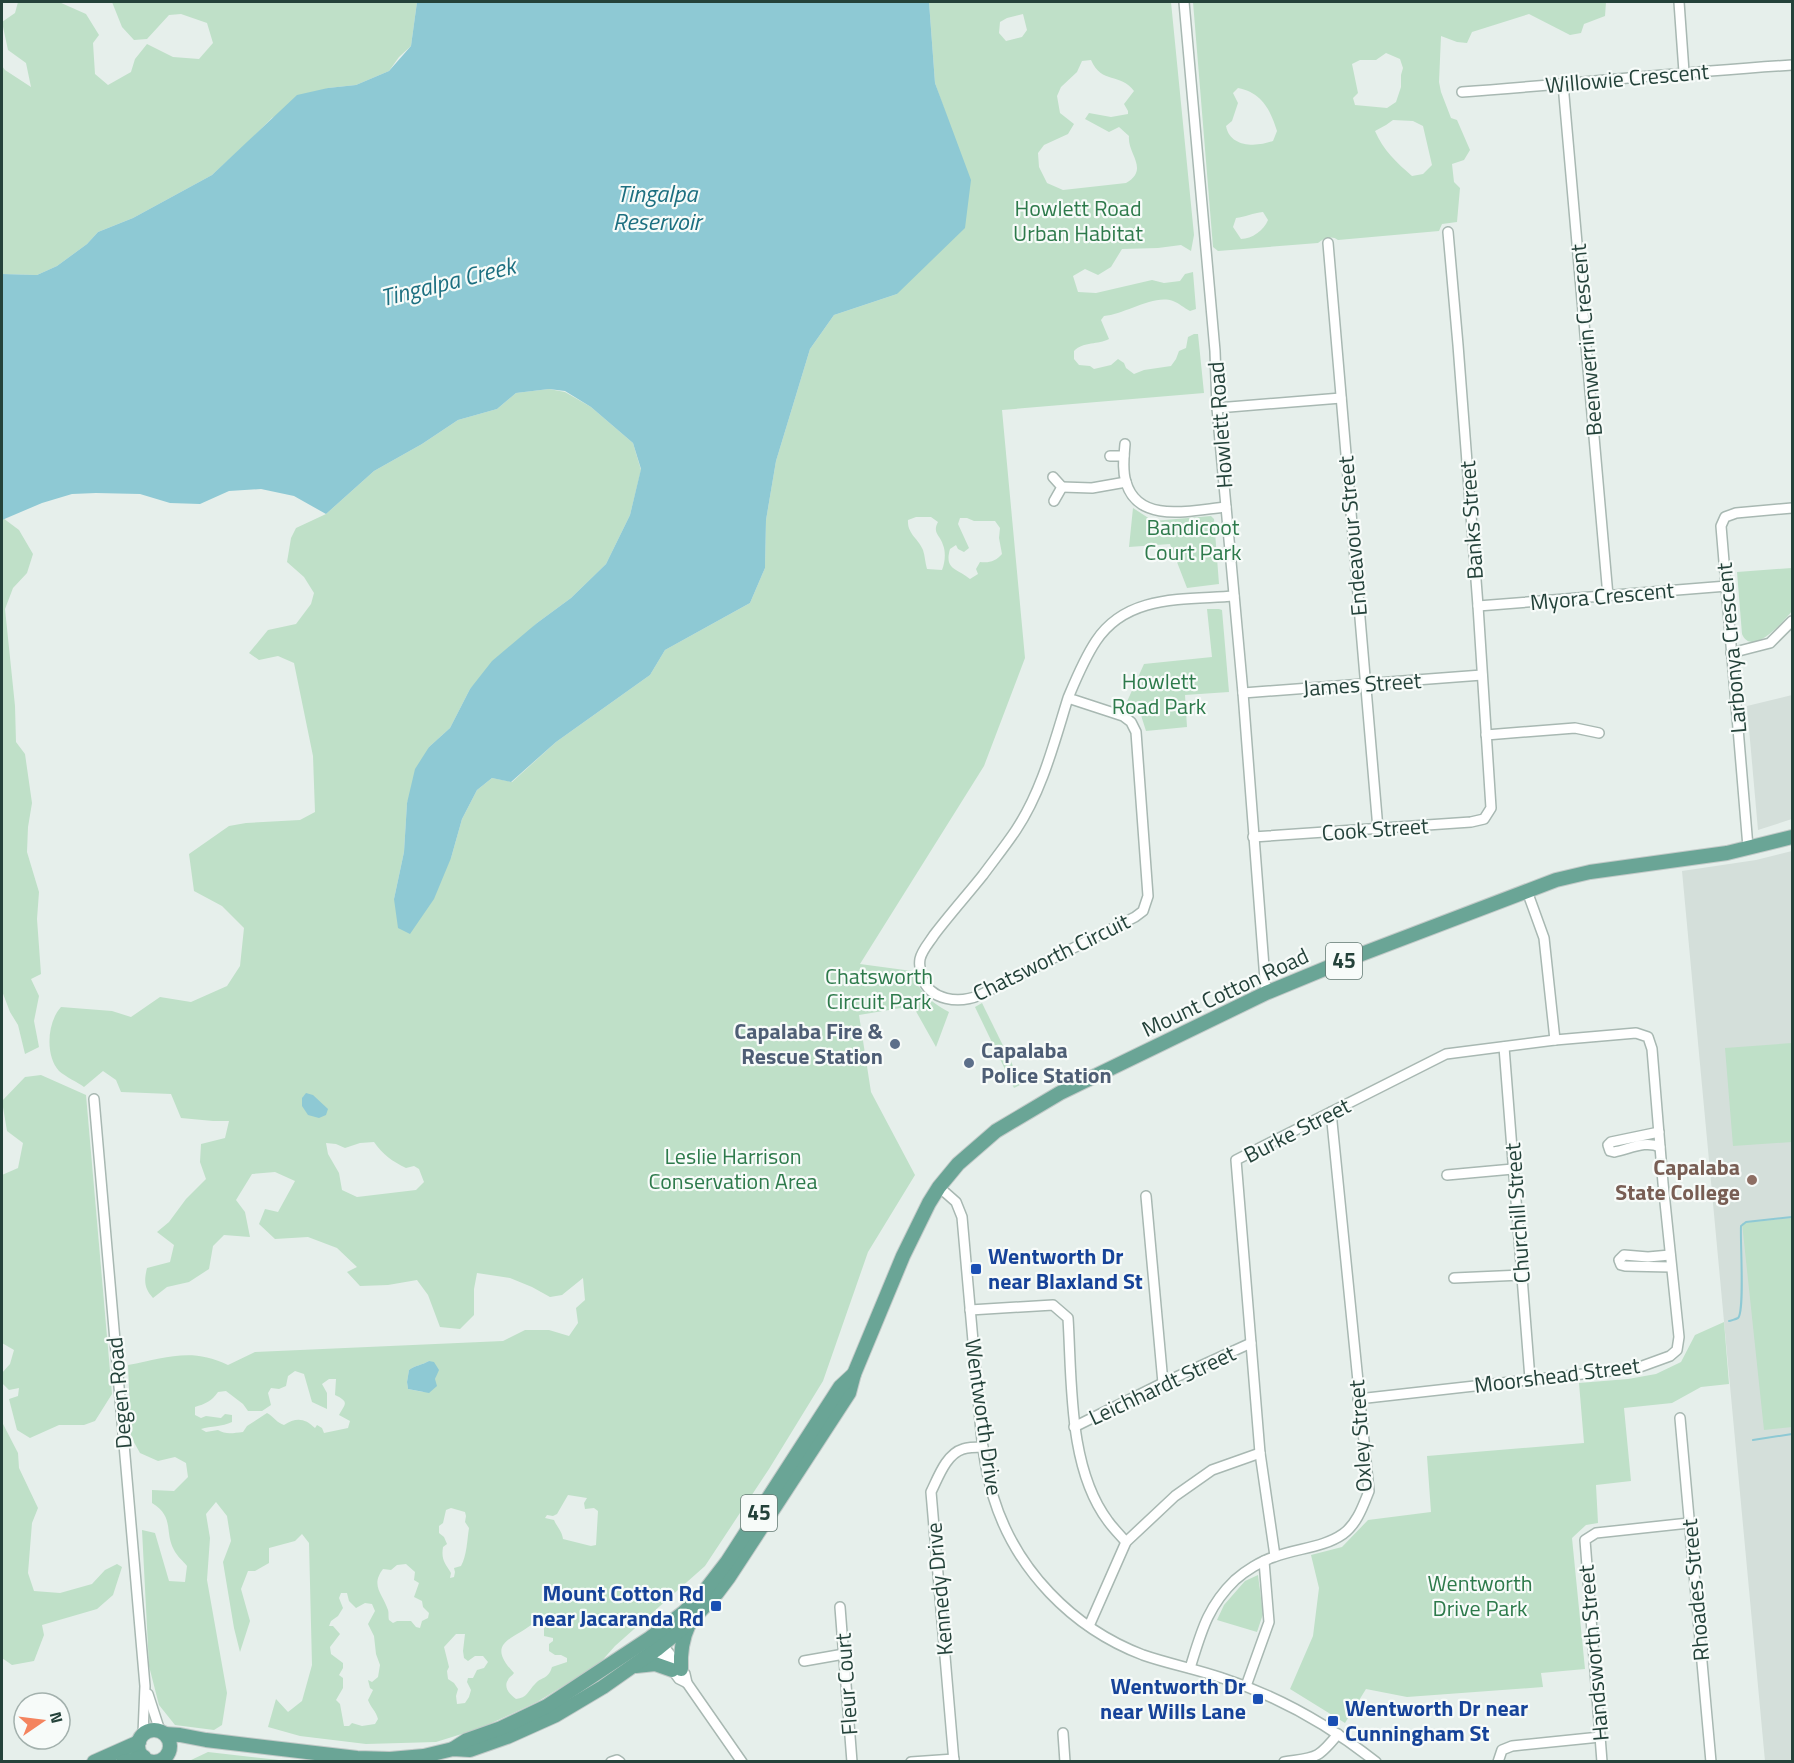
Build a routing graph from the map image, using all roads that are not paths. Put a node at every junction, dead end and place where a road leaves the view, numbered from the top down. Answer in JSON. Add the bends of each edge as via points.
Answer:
{"nodes":[{"id":1,"x":1184,"y":2,"type":"edge"},
{"id":2,"x":1679,"y":2,"type":"edge"},
{"id":3,"x":1792,"y":65,"type":"edge"},
{"id":4,"x":1684,"y":72,"type":"junction"},
{"id":5,"x":1563,"y":84,"type":"junction"},
{"id":6,"x":1462,"y":92,"type":"dead end"},
{"id":7,"x":1448,"y":232,"type":"dead end"},
{"id":8,"x":1328,"y":243,"type":"dead end"},
{"id":9,"x":1341,"y":398,"type":"junction"},
{"id":10,"x":1217,"y":408,"type":"junction"},
{"id":11,"x":1125,"y":444,"type":"dead end"},
{"id":12,"x":1110,"y":456,"type":"dead end"},
{"id":13,"x":1124,"y":456,"type":"junction"},
{"id":14,"x":1053,"y":477,"type":"dead end"},
{"id":15,"x":1126,"y":482,"type":"junction"},
{"id":16,"x":1062,"y":487,"type":"junction"},
{"id":17,"x":1054,"y":501,"type":"dead end"},
{"id":18,"x":1226,"y":507,"type":"junction"},
{"id":19,"x":1792,"y":508,"type":"edge"},
{"id":20,"x":1727,"y":586,"type":"junction"},
{"id":21,"x":1234,"y":596,"type":"junction"},
{"id":22,"x":1608,"y":596,"type":"junction"},
{"id":23,"x":1478,"y":606,"type":"junction"},
{"id":24,"x":1792,"y":621,"type":"edge"},
{"id":25,"x":1731,"y":653,"type":"junction"},
{"id":26,"x":1482,"y":675,"type":"junction"},
{"id":27,"x":1365,"y":684,"type":"junction"},
{"id":28,"x":1243,"y":693,"type":"junction"},
{"id":29,"x":1068,"y":698,"type":"junction"},
{"id":30,"x":1599,"y":733,"type":"dead end"},
{"id":31,"x":1486,"y":735,"type":"junction"},
{"id":32,"x":1491,"y":808,"type":"joint"},
{"id":33,"x":1378,"y":829,"type":"junction"},
{"id":34,"x":1253,"y":837,"type":"junction"},
{"id":35,"x":1792,"y":837,"type":"edge"},
{"id":36,"x":1748,"y":847,"type":"junction"},
{"id":37,"x":1527,"y":891,"type":"junction"},
{"id":38,"x":1266,"y":993,"type":"junction"},
{"id":39,"x":1636,"y":1033,"type":"joint"},
{"id":40,"x":1555,"y":1040,"type":"junction"},
{"id":41,"x":1504,"y":1047,"type":"junction"},
{"id":42,"x":93,"y":1099,"type":"dead end"},
{"id":43,"x":1331,"y":1112,"type":"junction"},
{"id":44,"x":1659,"y":1132,"type":"junction"},
{"id":45,"x":1660,"y":1147,"type":"junction"},
{"id":46,"x":1514,"y":1169,"type":"junction"},
{"id":47,"x":1447,"y":1175,"type":"dead end"},
{"id":48,"x":939,"y":1187,"type":"junction"},
{"id":49,"x":1146,"y":1196,"type":"dead end"},
{"id":50,"x":1670,"y":1255,"type":"junction"},
{"id":51,"x":1671,"y":1267,"type":"junction"},
{"id":52,"x":1522,"y":1275,"type":"junction"},
{"id":53,"x":1454,"y":1278,"type":"dead end"},
{"id":54,"x":970,"y":1310,"type":"junction"},
{"id":55,"x":1251,"y":1343,"type":"junction"},
{"id":56,"x":854,"y":1374,"type":"junction"},
{"id":57,"x":1530,"y":1379,"type":"junction"},
{"id":58,"x":1163,"y":1383,"type":"junction"},
{"id":59,"x":1358,"y":1399,"type":"junction"},
{"id":60,"x":1680,"y":1418,"type":"dead end"},
{"id":61,"x":1074,"y":1427,"type":"junction"},
{"id":62,"x":983,"y":1447,"type":"junction"},
{"id":63,"x":1260,"y":1453,"type":"junction"},
{"id":64,"x":1689,"y":1523,"type":"junction"},
{"id":65,"x":1126,"y":1542,"type":"junction"},
{"id":66,"x":1275,"y":1556,"type":"junction"},
{"id":67,"x":1264,"y":1561,"type":"junction"},
{"id":68,"x":840,"y":1607,"type":"dead end"},
{"id":69,"x":690,"y":1622,"type":"junction"},
{"id":70,"x":1089,"y":1626,"type":"junction"},
{"id":71,"x":656,"y":1642,"type":"junction"},
{"id":72,"x":844,"y":1654,"type":"junction"},
{"id":73,"x":804,"y":1661,"type":"dead end"},
{"id":74,"x":634,"y":1667,"type":"junction"},
{"id":75,"x":1190,"y":1668,"type":"junction"},
{"id":76,"x":677,"y":1669,"type":"junction"},
{"id":77,"x":145,"y":1686,"type":"junction"},
{"id":78,"x":1246,"y":1686,"type":"junction"},
{"id":79,"x":162,"y":1733,"type":"junction"},
{"id":80,"x":1063,"y":1733,"type":"dead end"},
{"id":81,"x":1338,"y":1734,"type":"junction"},
{"id":82,"x":1600,"y":1737,"type":"junction"},
{"id":83,"x":141,"y":1738,"type":"junction"},
{"id":84,"x":206,"y":1740,"type":"junction"},
{"id":85,"x":453,"y":1749,"type":"junction"},
{"id":86,"x":166,"y":1756,"type":"edge"},
{"id":87,"x":147,"y":1760,"type":"edge"},
{"id":88,"x":954,"y":1760,"type":"edge"},
{"id":89,"x":94,"y":1761,"type":"edge"},
{"id":90,"x":123,"y":1761,"type":"edge"},
{"id":91,"x":611,"y":1761,"type":"edge"},
{"id":92,"x":620,"y":1761,"type":"edge"},
{"id":93,"x":742,"y":1761,"type":"edge"},
{"id":94,"x":852,"y":1761,"type":"edge"},
{"id":95,"x":911,"y":1761,"type":"edge"},
{"id":96,"x":1065,"y":1761,"type":"edge"},
{"id":97,"x":1284,"y":1761,"type":"edge"},
{"id":98,"x":1376,"y":1761,"type":"edge"},
{"id":99,"x":1498,"y":1761,"type":"edge"},
{"id":100,"x":1602,"y":1761,"type":"edge"},
{"id":101,"x":1711,"y":1761,"type":"edge"}],
"edges":[{"from":1,"to":10,"type":"street","name":"Howlett Road"},
{"from":2,"to":4,"type":"street"},
{"from":3,"to":4,"type":"street","name":"Willowie Crescent"},
{"from":4,"to":5,"type":"street","name":"Willowie Crescent"},
{"from":5,"to":6,"type":"street","name":"Willowie Crescent"},
{"from":5,"to":22,"type":"street","name":"Beenwerrin Crescent"},
{"from":7,"to":23,"type":"street","name":"Banks Street"},
{"from":8,"to":9,"type":"street","name":"Endeavour Street"},
{"from":9,"to":10,"type":"street"},
{"from":9,"to":27,"type":"street","name":"Endeavour Street"},
{"from":10,"to":18,"type":"street","name":"Howlett Road"},
{"from":11,"to":13,"type":"street"},
{"from":12,"to":13,"type":"street"},
{"from":13,"to":15,"type":"street"},
{"from":14,"to":16,"type":"street"},
{"from":15,"to":16,"type":"street","via":[[1092,488]]},
{"from":15,"to":18,"type":"street","via":[[1133,498],[1145,508],[1161,512]]},
{"from":16,"to":17,"type":"street"},
{"from":18,"to":21,"type":"street","name":"Howlett Road"},
{"from":19,"to":20,"type":"street","name":"Larbonya Crescent","via":[[1725,517],[1721,526]]},
{"from":20,"to":22,"type":"street","name":"Myora Crescent"},
{"from":20,"to":25,"type":"street","name":"Larbonya Crescent"},
{"from":21,"to":28,"type":"street","name":"Howlett Road"},
{"from":21,"to":29,"type":"street","name":"Chatsworth Circuit","via":[[1149,603],[1114,620],[1085,659]]},
{"from":22,"to":23,"type":"street","name":"Myora Crescent"},
{"from":23,"to":26,"type":"street","name":"Banks Street"},
{"from":24,"to":25,"type":"street","via":[[1770,643]]},
{"from":25,"to":36,"type":"street","name":"Larbonya Crescent"},
{"from":26,"to":27,"type":"street","name":"James Street"},
{"from":26,"to":31,"type":"street","name":"Banks Street"},
{"from":27,"to":28,"type":"street","name":"James Street"},
{"from":27,"to":33,"type":"street","name":"Endeavour Street"},
{"from":28,"to":34,"type":"street","name":"Howlett Road"},
{"from":29,"to":29,"type":"street","name":"Chatsworth Circuit","via":[[1123,716],[1136,732],[1148,896],[1143,911],[980,995],[959,1001],[947,999],[925,984],[920,970],[924,949],[1016,829],[1040,783]]},
{"from":30,"to":31,"type":"street","via":[[1575,728]]},
{"from":31,"to":32,"type":"street","name":"Banks Street"},
{"from":32,"to":33,"type":"street","name":"Cook Street","via":[[1484,819],[1471,822]]},
{"from":33,"to":34,"type":"street","name":"Cook Street"},
{"from":34,"to":38,"type":"street","name":"Howlett Road"},
{"from":35,"to":36,"type":"main road","name":"Mount Cotton Road","number":"45"},
{"from":36,"to":37,"type":"main road","name":"Mount Cotton Road","number":"45","via":[[1590,872]]},
{"from":37,"to":38,"type":"main road","name":"Mount Cotton Road","number":"45"},
{"from":37,"to":40,"type":"street","via":[[1544,938]]},
{"from":38,"to":48,"type":"main road","name":"Mount Cotton Road","number":"45","via":[[1028,1110],[988,1138]]},
{"from":39,"to":40,"type":"street","name":"Burke Street"},
{"from":39,"to":44,"type":"street","name":"Moorshead Street","via":[[1651,1043]]},
{"from":40,"to":41,"type":"street","name":"Burke Street"},
{"from":41,"to":43,"type":"street","name":"Burke Street","via":[[1446,1054]]},
{"from":41,"to":46,"type":"street","name":"Churchill Street"},
{"from":42,"to":77,"type":"street","name":"Degen Road"},
{"from":43,"to":55,"type":"street","name":"Burke Street","via":[[1236,1160]]},
{"from":43,"to":59,"type":"street","name":"Oxley Street"},
{"from":44,"to":45,"type":"street","name":"Moorshead Street"},
{"from":44,"to":45,"type":"street","via":[[1608,1145],[1614,1152],[1652,1143]]},
{"from":45,"to":50,"type":"street","name":"Moorshead Street"},
{"from":46,"to":47,"type":"street"},
{"from":46,"to":52,"type":"street","name":"Churchill Street"},
{"from":48,"to":54,"type":"street","name":"Wentworth Drive","via":[[956,1202],[962,1216]]},
{"from":48,"to":56,"type":"main road","name":"Mount Cotton Road","number":"45","via":[[903,1256]]},
{"from":49,"to":58,"type":"street"},
{"from":50,"to":51,"type":"street","name":"Moorshead Street"},
{"from":50,"to":51,"type":"street","via":[[1624,1255],[1619,1260],[1625,1266]]},
{"from":51,"to":57,"type":"street","name":"Moorshead Street","via":[[1679,1337],[1675,1353],[1637,1368]]},
{"from":52,"to":53,"type":"street"},
{"from":52,"to":57,"type":"street","name":"Churchill Street"},
{"from":54,"to":61,"type":"street","via":[[1053,1305],[1068,1318]]},
{"from":54,"to":62,"type":"street","name":"Wentworth Drive"},
{"from":55,"to":58,"type":"street","name":"Leichhardt Street"},
{"from":55,"to":63,"type":"street","name":"Burke Street"},
{"from":56,"to":69,"type":"main road","name":"Mount Cotton Road","number":"45","via":[[849,1393],[729,1577]]},
{"from":56,"to":71,"type":"main road","name":"Mount Cotton Road","number":"45","via":[[840,1387],[717,1576]]},
{"from":57,"to":59,"type":"street","name":"Moorshead Street"},
{"from":58,"to":61,"type":"street","name":"Leichhardt Street"},
{"from":59,"to":66,"type":"street","name":"Oxley Street","via":[[1369,1491],[1361,1513],[1344,1533],[1318,1545]]},
{"from":60,"to":64,"type":"street","name":"Rhoades Street"},
{"from":61,"to":65,"type":"street","via":[[1086,1482],[1107,1520]]},
{"from":62,"to":70,"type":"street","name":"Wentworth Drive","via":[[992,1495],[1017,1549],[1038,1581]]},
{"from":62,"to":88,"type":"street","name":"Kennedy Drive","via":[[963,1449],[952,1456],[931,1492]]},
{"from":63,"to":65,"type":"street","via":[[1212,1470],[1175,1496]]},
{"from":63,"to":66,"type":"street","name":"Burke Street"},
{"from":64,"to":82,"type":"street","name":"Handsworth Street","via":[[1587,1537],[1584,1545]]},
{"from":64,"to":101,"type":"street","name":"Rhoades Street"},
{"from":65,"to":70,"type":"street"},
{"from":66,"to":67,"type":"street","name":"Oxley Street"},
{"from":67,"to":75,"type":"street","name":"Oxley Street","via":[[1236,1579],[1214,1605]]},
{"from":67,"to":78,"type":"street","via":[[1269,1622]]},
{"from":68,"to":72,"type":"street","name":"Fleur Court"},
{"from":69,"to":71,"type":"main road","name":"Mount Cotton Road","number":"45"},
{"from":69,"to":76,"type":"main road"},
{"from":70,"to":75,"type":"street","name":"Wentworth Drive","via":[[1133,1650]]},
{"from":71,"to":74,"type":"main road","name":"Mount Cotton Road","number":"45"},
{"from":71,"to":76,"type":"street"},
{"from":71,"to":85,"type":"main road","name":"Mount Cotton Road","number":"45","via":[[547,1706]]},
{"from":72,"to":73,"type":"street"},
{"from":72,"to":94,"type":"street","name":"Fleur Court"},
{"from":74,"to":76,"type":"main road","via":[[655,1664]]},
{"from":74,"to":85,"type":"main road","name":"Mount Cotton Road","number":"45","via":[[524,1730],[470,1750]]},
{"from":75,"to":78,"type":"street","name":"Wentworth Drive"},
{"from":76,"to":93,"type":"street","via":[[679,1679],[687,1683]]},
{"from":77,"to":79,"type":"street","name":"Degen Road"},
{"from":77,"to":83,"type":"street","name":"Degen Road"},
{"from":78,"to":81,"type":"street","name":"Wentworth Drive","via":[[1271,1695]]},
{"from":79,"to":83,"type":"main road","number":"45","via":[[151,1730]]},
{"from":79,"to":84,"type":"main road","name":"Mount Cotton Road","number":"45"},
{"from":79,"to":86,"type":"main road","via":[[169,1742]]},
{"from":80,"to":96,"type":"street"},
{"from":81,"to":97,"type":"street","via":[[1320,1755]]},
{"from":81,"to":98,"type":"street","name":"Wentworth Drive"},
{"from":82,"to":99,"type":"street","via":[[1512,1746],[1502,1750]]},
{"from":82,"to":100,"type":"street","name":"Handsworth Street"},
{"from":83,"to":87,"type":"main road","via":[[139,1750]]},
{"from":83,"to":89,"type":"main road","number":"45"},
{"from":84,"to":85,"type":"main road","name":"Mount Cotton Road","number":"45","via":[[357,1758],[424,1756]]},
{"from":84,"to":86,"type":"main road","name":"Mount Cotton Road","number":"45","via":[[182,1744]]},
{"from":86,"to":87,"type":"main road","number":"45","via":[[157,1761]]},
{"from":87,"to":90,"type":"main road","number":"45"},
{"from":88,"to":95,"type":"street"},
{"from":91,"to":92,"type":"street"}]}
